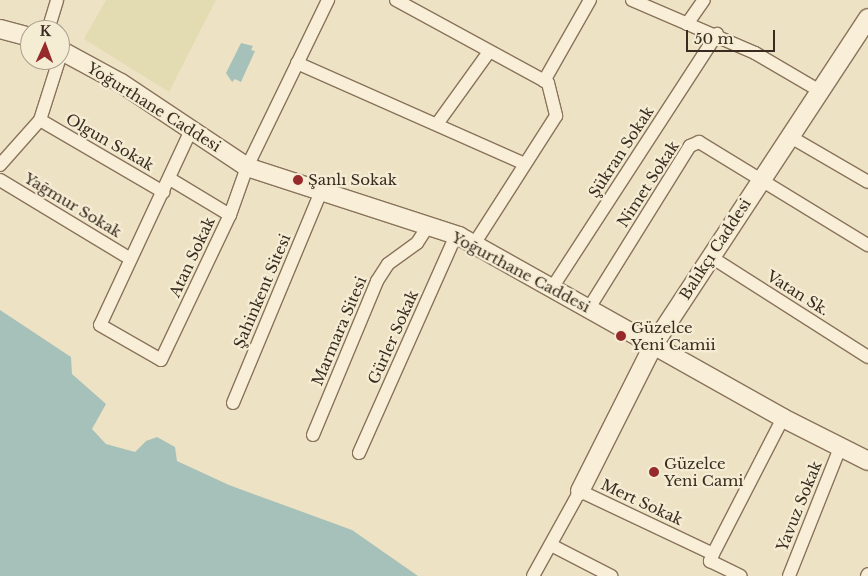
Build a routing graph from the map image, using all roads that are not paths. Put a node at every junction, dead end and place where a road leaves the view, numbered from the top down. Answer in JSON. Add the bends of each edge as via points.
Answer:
{"nodes":[{"id":1,"x":57,"y":0,"type":"edge"},
{"id":2,"x":328,"y":0,"type":"edge"},
{"id":3,"x":396,"y":0,"type":"edge"},
{"id":4,"x":590,"y":0,"type":"edge"},
{"id":5,"x":632,"y":0,"type":"edge"},
{"id":6,"x":704,"y":0,"type":"edge"},
{"id":7,"x":868,"y":18,"type":"edge"},
{"id":8,"x":51,"y":20,"type":"edge"},
{"id":9,"x":687,"y":24,"type":"junction"},
{"id":10,"x":0,"y":29,"type":"edge"},
{"id":11,"x":717,"y":34,"type":"junction"},
{"id":12,"x":20,"y":35,"type":"edge"},
{"id":13,"x":489,"y":52,"type":"junction"},
{"id":14,"x":70,"y":59,"type":"edge"},
{"id":15,"x":297,"y":63,"type":"junction"},
{"id":16,"x":55,"y":70,"type":"edge"},
{"id":17,"x":544,"y":81,"type":"junction"},
{"id":18,"x":818,"y":90,"type":"junction"},
{"id":19,"x":40,"y":120,"type":"junction"},
{"id":20,"x":437,"y":124,"type":"junction"},
{"id":21,"x":192,"y":128,"type":"junction"},
{"id":22,"x":789,"y":136,"type":"junction"},
{"id":23,"x":525,"y":164,"type":"junction"},
{"id":24,"x":0,"y":165,"type":"edge"},
{"id":25,"x":247,"y":167,"type":"junction"},
{"id":26,"x":761,"y":178,"type":"junction"},
{"id":27,"x":170,"y":179,"type":"junction"},
{"id":28,"x":0,"y":180,"type":"edge"},
{"id":29,"x":868,"y":182,"type":"edge"},
{"id":30,"x":163,"y":192,"type":"junction"},
{"id":31,"x":321,"y":192,"type":"junction"},
{"id":32,"x":230,"y":215,"type":"junction"},
{"id":33,"x":428,"y":226,"type":"junction"},
{"id":34,"x":463,"y":238,"type":"junction"},
{"id":35,"x":868,"y":245,"type":"edge"},
{"id":36,"x":711,"y":257,"type":"junction"},
{"id":37,"x":129,"y":258,"type":"junction"},
{"id":38,"x":552,"y":288,"type":"junction"},
{"id":39,"x":589,"y":308,"type":"junction"},
{"id":40,"x":654,"y":344,"type":"junction"},
{"id":41,"x":868,"y":357,"type":"edge"},
{"id":42,"x":233,"y":403,"type":"dead end"},
{"id":43,"x":783,"y":418,"type":"junction"},
{"id":44,"x":313,"y":435,"type":"dead end"},
{"id":45,"x":840,"y":448,"type":"junction"},
{"id":46,"x":359,"y":453,"type":"dead end"},
{"id":47,"x":868,"y":462,"type":"edge"},
{"id":48,"x":580,"y":491,"type":"junction"},
{"id":49,"x":551,"y":545,"type":"junction"},
{"id":50,"x":713,"y":554,"type":"junction"},
{"id":51,"x":533,"y":576,"type":"edge"},
{"id":52,"x":611,"y":576,"type":"edge"},
{"id":53,"x":741,"y":576,"type":"edge"},
{"id":54,"x":788,"y":576,"type":"edge"}],
"edges":[{"from":1,"to":8,"type":"street"},
{"from":2,"to":15,"type":"street","name":"Atan Sokak"},
{"from":3,"to":13,"type":"street"},
{"from":4,"to":17,"type":"street"},
{"from":5,"to":9,"type":"street"},
{"from":6,"to":9,"type":"street"},
{"from":7,"to":18,"type":"main road","name":"Balıkçı Caddesi"},
{"from":9,"to":11,"type":"street"},
{"from":10,"to":12,"type":"main road"},
{"from":11,"to":18,"type":"street"},
{"from":11,"to":38,"type":"street","name":"Şükran Sokak"},
{"from":13,"to":17,"type":"street"},
{"from":13,"to":20,"type":"street"},
{"from":14,"to":21,"type":"main road","name":"Yoğurthane Caddesi","via":[[121,83]]},
{"from":15,"to":20,"type":"street"},
{"from":15,"to":25,"type":"street","name":"Atan Sokak"},
{"from":16,"to":19,"type":"street"},
{"from":17,"to":23,"type":"street","name":"Gürler Sokak","via":[[548,83],[556,116]]},
{"from":18,"to":22,"type":"main road","name":"Balıkçı Caddesi"},
{"from":19,"to":24,"type":"street"},
{"from":19,"to":30,"type":"street","name":"Olgun Sokak"},
{"from":20,"to":23,"type":"street"},
{"from":21,"to":25,"type":"main road","name":"Yoğurthane Caddesi"},
{"from":21,"to":27,"type":"street"},
{"from":22,"to":26,"type":"main road","name":"Balıkçı Caddesi"},
{"from":22,"to":29,"type":"street"},
{"from":23,"to":34,"type":"street","name":"Gürler Sokak"},
{"from":25,"to":31,"type":"main road","name":"Yoğurthane Caddesi"},
{"from":25,"to":32,"type":"street","name":"Atan Sokak"},
{"from":26,"to":35,"type":"street"},
{"from":26,"to":36,"type":"main road","name":"Balıkçı Caddesi"},
{"from":26,"to":39,"type":"street","name":"Nimet Sokak","via":[[699,142],[690,146]]},
{"from":27,"to":30,"type":"street"},
{"from":27,"to":32,"type":"street"},
{"from":28,"to":37,"type":"street","name":"Yağmur Sokak"},
{"from":30,"to":37,"type":"street"},
{"from":31,"to":33,"type":"main road","name":"Yoğurthane Caddesi"},
{"from":31,"to":42,"type":"street","name":"Şahinkent Sitesi"},
{"from":32,"to":37,"type":"street","name":"Atan Sokak","via":[[161,360],[100,325]]},
{"from":33,"to":34,"type":"main road","name":"Yoğurthane Caddesi"},
{"from":33,"to":44,"type":"street","name":"Marmara Sitesi","via":[[417,244],[388,264],[377,281]]},
{"from":34,"to":38,"type":"main road","name":"Yoğurthane Caddesi"},
{"from":34,"to":46,"type":"street","name":"Gürler Sokak"},
{"from":36,"to":40,"type":"main road","name":"Balıkçı Caddesi"},
{"from":36,"to":41,"type":"street","name":"Vatan Sk."},
{"from":38,"to":39,"type":"main road","name":"Yoğurthane Caddesi"},
{"from":39,"to":40,"type":"main road","name":"Yoğurthane Caddesi"},
{"from":40,"to":43,"type":"main road","name":"Yoğurthane Caddesi"},
{"from":40,"to":48,"type":"main road","name":"Balıkçı Caddesi"},
{"from":43,"to":45,"type":"main road","name":"Yoğurthane Caddesi"},
{"from":43,"to":50,"type":"street"},
{"from":45,"to":47,"type":"main road","name":"Yoğurthane Caddesi"},
{"from":45,"to":54,"type":"street","name":"Yavuz Sokak"},
{"from":48,"to":49,"type":"street","name":"Mert Sokak"},
{"from":48,"to":50,"type":"street","name":"Mert Sokak"},
{"from":49,"to":51,"type":"street","name":"Mert Sokak"},
{"from":49,"to":52,"type":"street"},
{"from":50,"to":53,"type":"street","name":"Mert Sokak","via":[[710,561]]}]}
